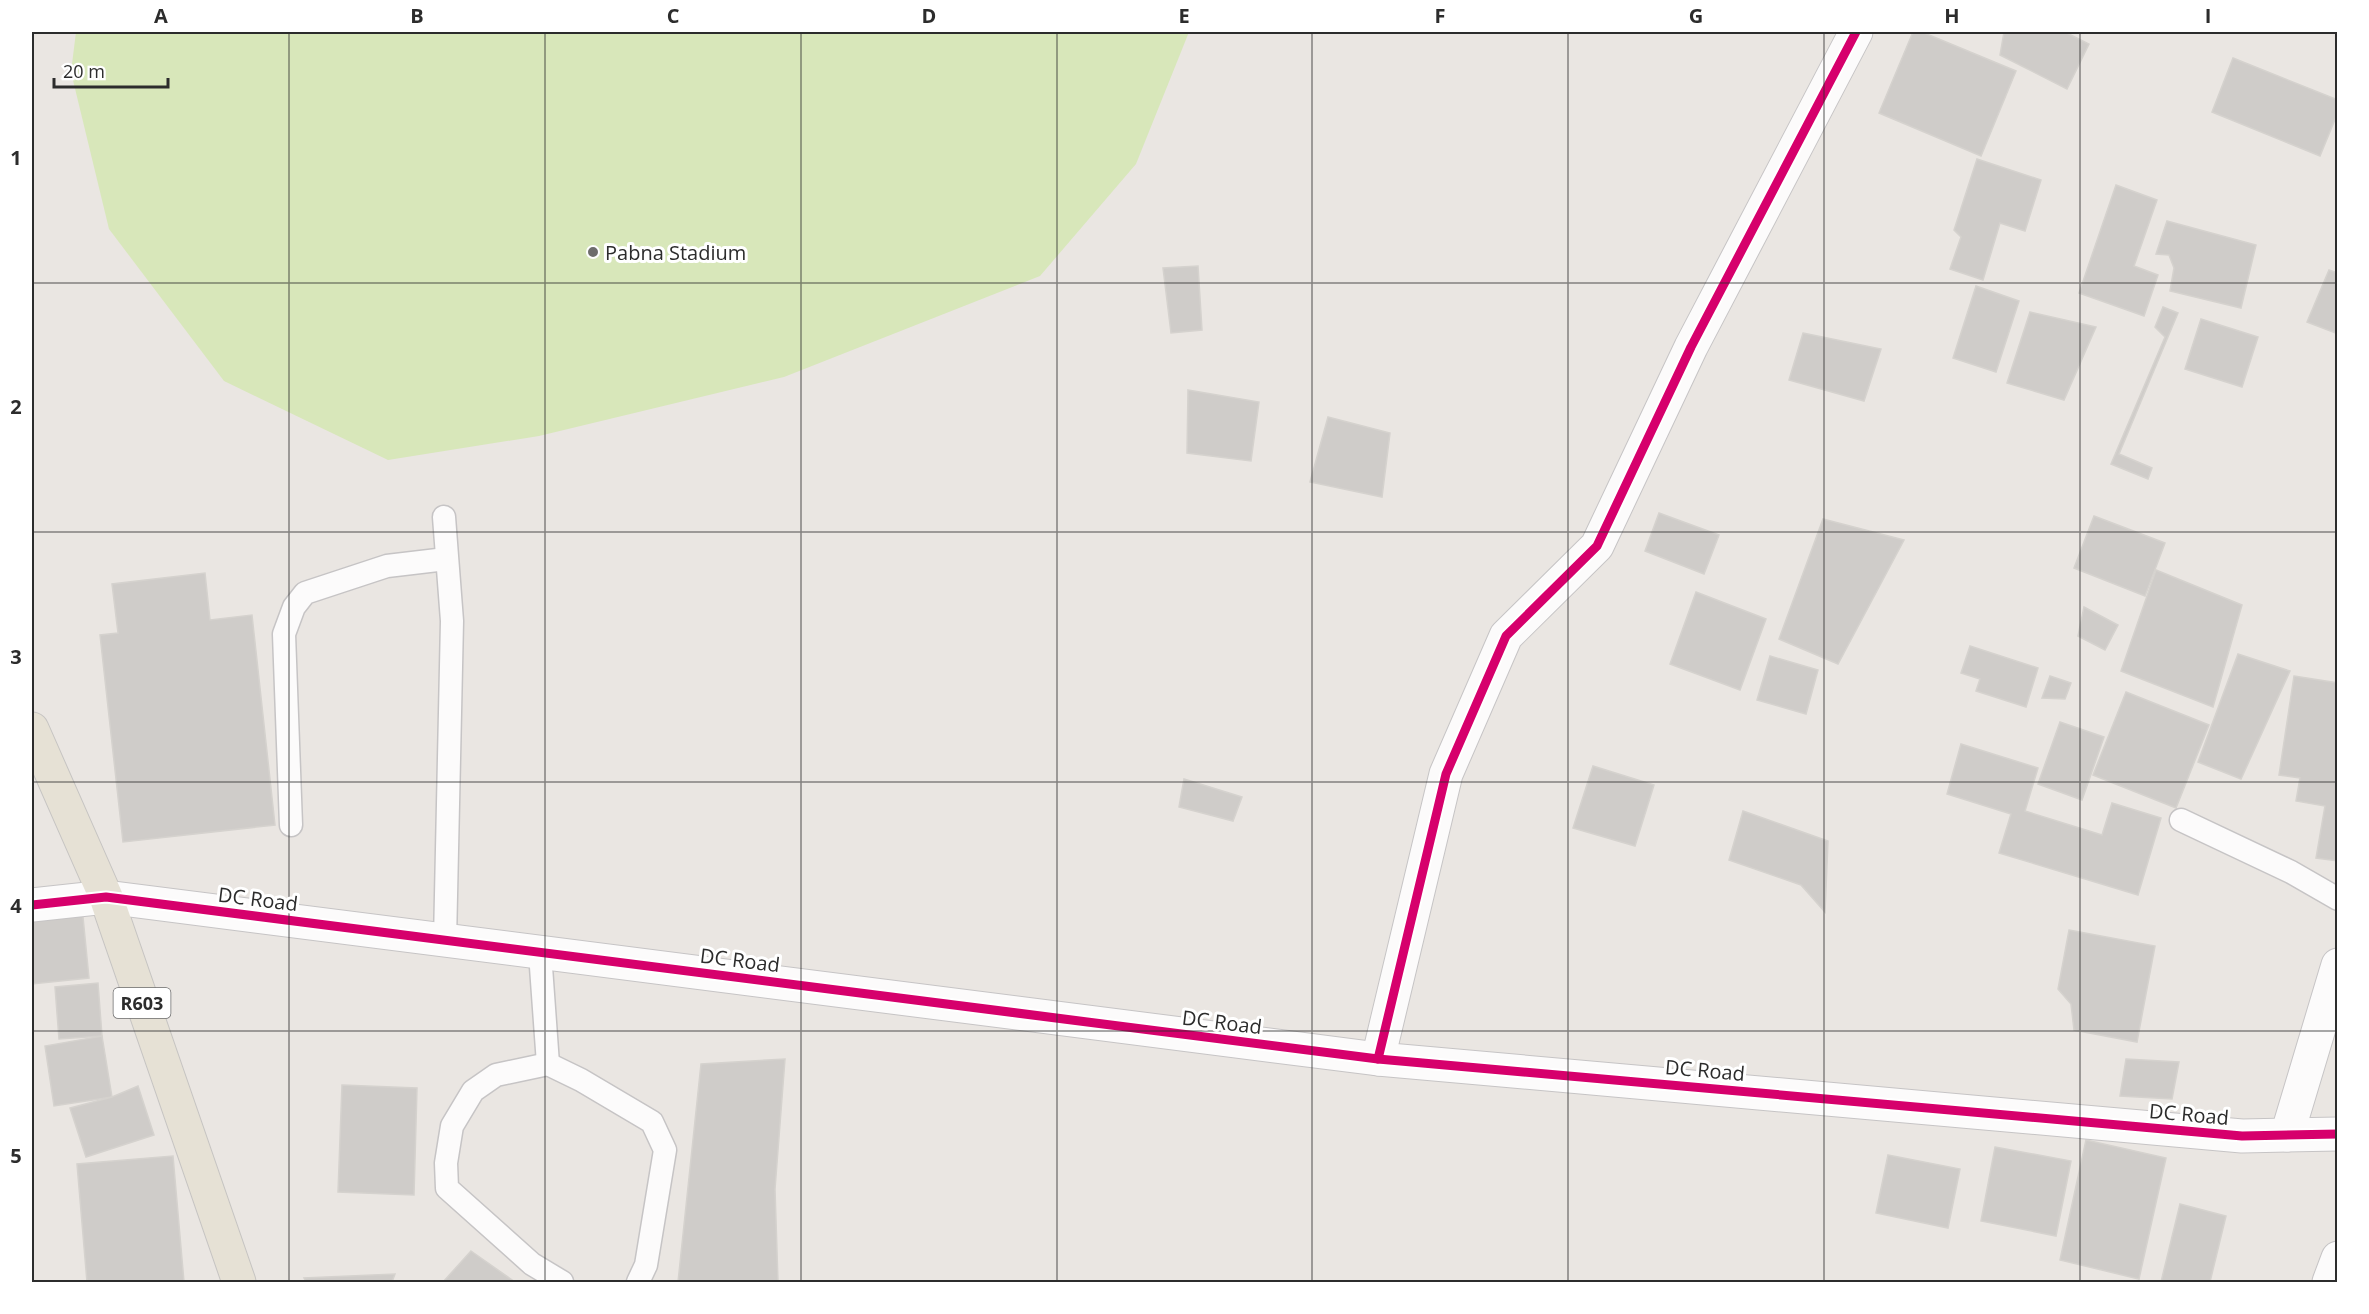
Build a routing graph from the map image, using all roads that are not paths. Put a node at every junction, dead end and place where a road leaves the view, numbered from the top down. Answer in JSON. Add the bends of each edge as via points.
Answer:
{"nodes":[{"id":1,"x":1856,"y":32,"type":"edge"},
{"id":2,"x":444,"y":517,"type":"dead end"},
{"id":3,"x":446,"y":559,"type":"junction"},
{"id":4,"x":32,"y":729,"type":"edge"},
{"id":5,"x":2181,"y":820,"type":"dead end"},
{"id":6,"x":291,"y":825,"type":"dead end"},
{"id":7,"x":106,"y":897,"type":"junction"},
{"id":8,"x":2337,"y":899,"type":"edge"},
{"id":9,"x":32,"y":905,"type":"edge"},
{"id":10,"x":445,"y":940,"type":"junction"},
{"id":11,"x":540,"y":953,"type":"junction"},
{"id":12,"x":2337,"y":965,"type":"edge"},
{"id":13,"x":1378,"y":1059,"type":"junction"},
{"id":14,"x":548,"y":1064,"type":"junction"},
{"id":15,"x":2337,"y":1134,"type":"edge"},
{"id":16,"x":2287,"y":1136,"type":"junction"},
{"id":17,"x":2337,"y":1258,"type":"edge"},
{"id":18,"x":239,"y":1282,"type":"edge"},
{"id":19,"x":562,"y":1282,"type":"edge"},
{"id":20,"x":638,"y":1282,"type":"edge"},
{"id":21,"x":2329,"y":1282,"type":"edge"}],
"edges":[{"from":1,"to":13,"type":"street","via":[[1691,347],[1597,546],[1506,636],[1446,774]]},
{"from":2,"to":3,"type":"lane"},
{"from":3,"to":6,"type":"lane","via":[[387,566],[305,593],[294,607],[284,634]]},
{"from":3,"to":10,"type":"lane","via":[[452,621]]},
{"from":4,"to":7,"type":"main road","number":"R603"},
{"from":5,"to":8,"type":"lane","via":[[2291,872]]},
{"from":7,"to":9,"type":"street","name":"DC Road"},
{"from":7,"to":10,"type":"street","name":"DC Road"},
{"from":7,"to":18,"type":"main road","number":"R603"},
{"from":10,"to":11,"type":"street","name":"DC Road"},
{"from":11,"to":13,"type":"street","name":"DC Road"},
{"from":11,"to":14,"type":"lane"},
{"from":12,"to":16,"type":"street"},
{"from":13,"to":16,"type":"street","name":"DC Road","via":[[2242,1136]]},
{"from":14,"to":19,"type":"lane","via":[[496,1075],[473,1090],[452,1126],[446,1163],[447,1188],[532,1264]]},
{"from":14,"to":20,"type":"lane","via":[[652,1122],[665,1150],[646,1265]]},
{"from":15,"to":16,"type":"street","name":"DC Road"},
{"from":17,"to":21,"type":"street"}]}
